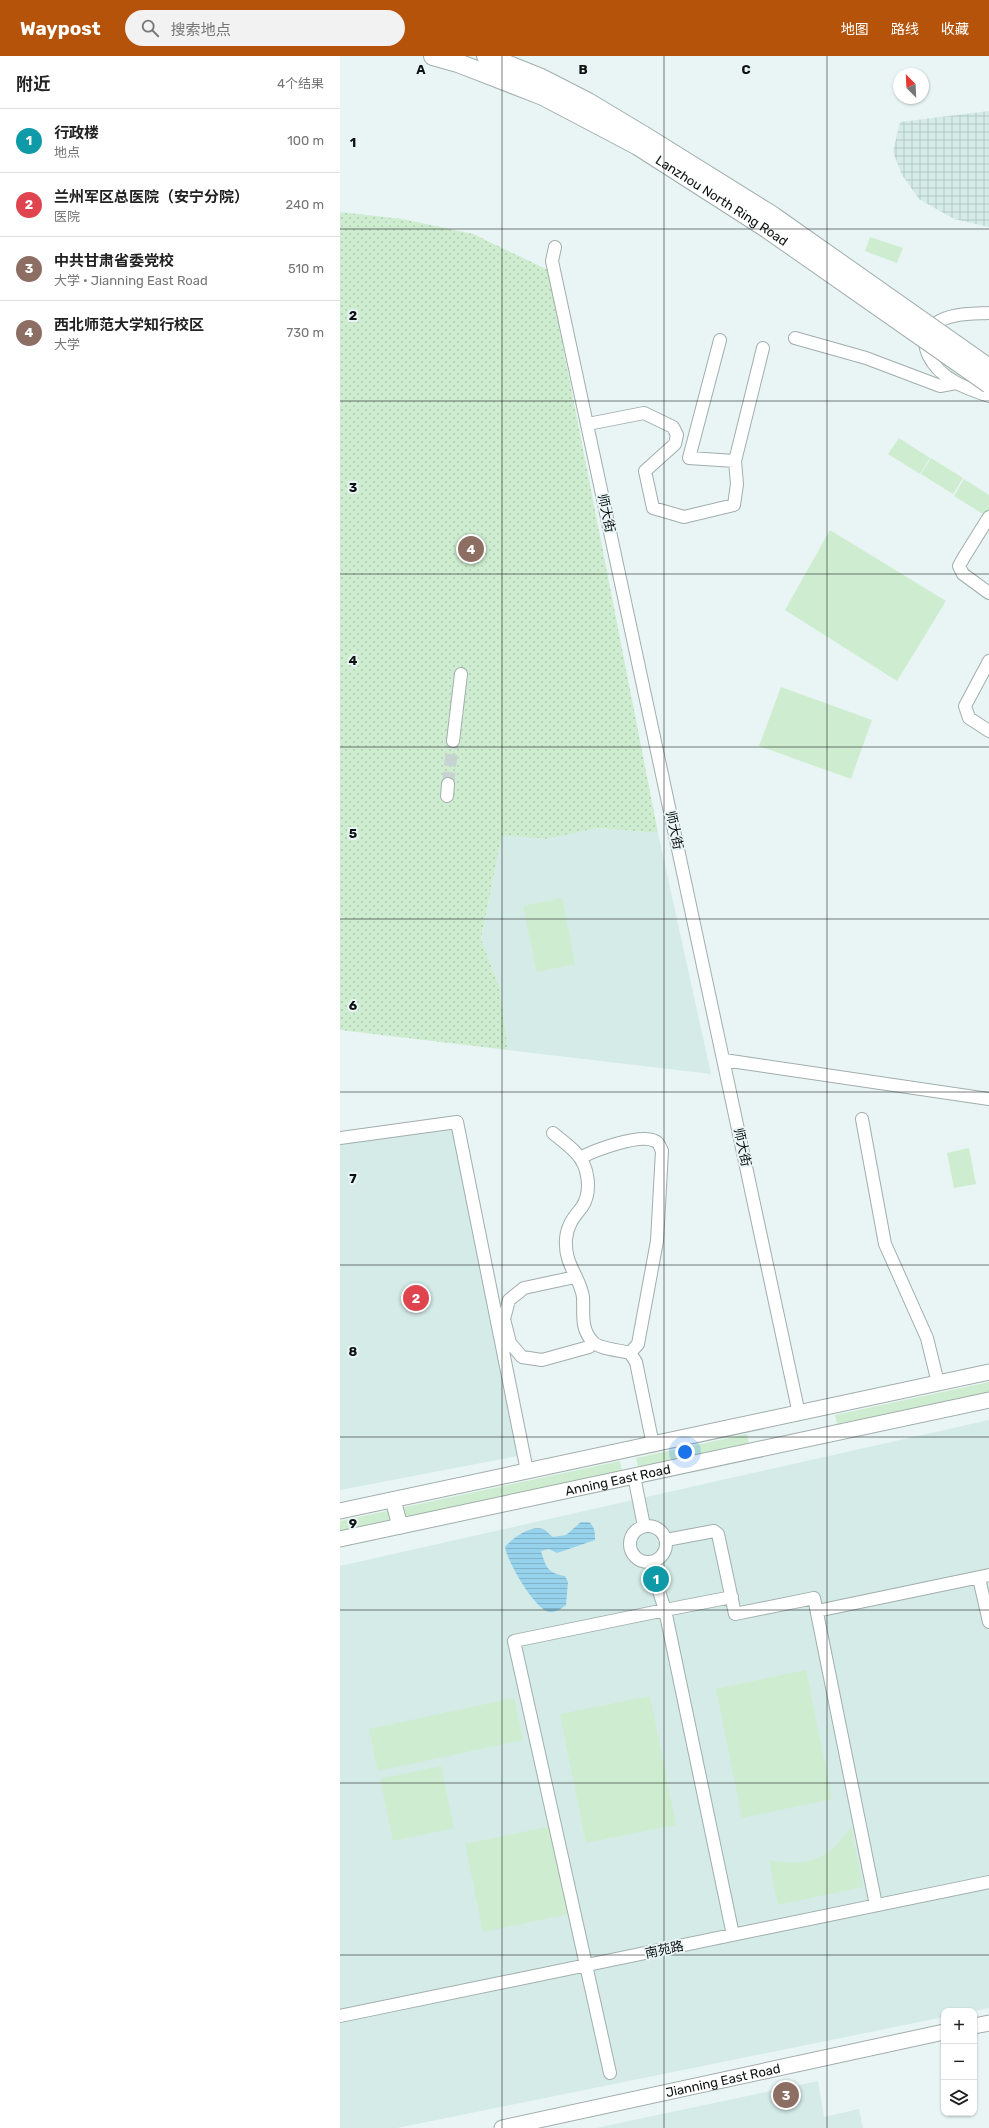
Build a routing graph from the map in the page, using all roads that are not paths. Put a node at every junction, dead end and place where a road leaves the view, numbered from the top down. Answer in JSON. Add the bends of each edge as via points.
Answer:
{"nodes":[{"id":1,"x":433,"y":56,"type":"edge"},
{"id":2,"x":486,"y":56,"type":"edge"},
{"id":3,"x":640,"y":141,"type":"junction"},
{"id":4,"x":555,"y":246,"type":"dead end"},
{"id":5,"x":989,"y":313,"type":"edge"},
{"id":6,"x":796,"y":338,"type":"dead end"},
{"id":7,"x":720,"y":340,"type":"dead end"},
{"id":8,"x":763,"y":348,"type":"dead end"},
{"id":9,"x":989,"y":368,"type":"edge"},
{"id":10,"x":956,"y":383,"type":"junction"},
{"id":11,"x":989,"y":384,"type":"edge"},
{"id":12,"x":989,"y":396,"type":"edge"},
{"id":13,"x":588,"y":424,"type":"junction"},
{"id":14,"x":735,"y":461,"type":"junction"},
{"id":15,"x":989,"y":517,"type":"edge"},
{"id":16,"x":989,"y":593,"type":"edge"},
{"id":17,"x":989,"y":661,"type":"edge"},
{"id":18,"x":461,"y":674,"type":"dead end"},
{"id":19,"x":989,"y":731,"type":"edge"},
{"id":20,"x":453,"y":741,"type":"tunnel mouth"},
{"id":21,"x":448,"y":784,"type":"tunnel mouth"},
{"id":22,"x":447,"y":796,"type":"dead end"},
{"id":23,"x":724,"y":1060,"type":"junction"},
{"id":24,"x":989,"y":1099,"type":"edge"},
{"id":25,"x":862,"y":1119,"type":"dead end"},
{"id":26,"x":553,"y":1133,"type":"dead end"},
{"id":27,"x":340,"y":1138,"type":"edge"},
{"id":28,"x":580,"y":1158,"type":"junction"},
{"id":29,"x":575,"y":1277,"type":"junction"},
{"id":30,"x":592,"y":1342,"type":"junction"},
{"id":31,"x":630,"y":1352,"type":"junction"},
{"id":32,"x":989,"y":1372,"type":"edge"},
{"id":33,"x":938,"y":1383,"type":"junction"},
{"id":34,"x":989,"y":1400,"type":"edge"},
{"id":35,"x":799,"y":1414,"type":"junction"},
{"id":36,"x":653,"y":1445,"type":"junction"},
{"id":37,"x":527,"y":1471,"type":"junction"},
{"id":38,"x":634,"y":1476,"type":"junction"},
{"id":39,"x":393,"y":1500,"type":"junction"},
{"id":40,"x":340,"y":1511,"type":"edge"},
{"id":41,"x":400,"y":1526,"type":"junction"},
{"id":42,"x":644,"y":1526,"type":"junction"},
{"id":43,"x":340,"y":1539,"type":"edge"},
{"id":44,"x":666,"y":1540,"type":"junction"},
{"id":45,"x":984,"y":1577,"type":"edge"},
{"id":46,"x":658,"y":1588,"type":"tunnel mouth"},
{"id":47,"x":732,"y":1597,"type":"junction"},
{"id":48,"x":665,"y":1610,"type":"junction"},
{"id":49,"x":817,"y":1610,"type":"junction"},
{"id":50,"x":989,"y":1622,"type":"edge"},
{"id":51,"x":989,"y":1882,"type":"edge"},
{"id":52,"x":876,"y":1905,"type":"junction"},
{"id":53,"x":733,"y":1935,"type":"junction"},
{"id":54,"x":587,"y":1965,"type":"junction"},
{"id":55,"x":340,"y":2016,"type":"edge"},
{"id":56,"x":989,"y":2023,"type":"edge"},
{"id":57,"x":977,"y":2025,"type":"edge"},
{"id":58,"x":941,"y":2033,"type":"edge"},
{"id":59,"x":610,"y":2072,"type":"dead end"},
{"id":60,"x":502,"y":2128,"type":"edge"}],
"edges":[{"from":1,"to":3,"type":"highway","name":"Lanzhou North Ring Road","via":[[543,96]]},
{"from":2,"to":3,"type":"highway","name":"Lanzhou North Ring Road","via":[[539,77],[588,102]]},
{"from":3,"to":9,"type":"highway","name":"Lanzhou North Ring Road","bridge":true,"via":[[773,216]]},
{"from":3,"to":11,"type":"highway","name":"Lanzhou North Ring Road","bridge":true},
{"from":4,"to":13,"type":"street","name":"师大街","via":[[552,261]]},
{"from":5,"to":10,"type":"street","via":[[949,318],[936,324],[926,334],[924,346],[930,360]]},
{"from":6,"to":10,"type":"street","via":[[866,358],[940,386]]},
{"from":7,"to":14,"type":"street","via":[[689,458]]},
{"from":8,"to":14,"type":"street"},
{"from":10,"to":12,"type":"street"},
{"from":13,"to":14,"type":"street","via":[[644,412],[673,427],[677,435],[675,444],[645,471],[653,508],[684,517],[734,505],[737,484]]},
{"from":13,"to":23,"type":"street","name":"师大街"},
{"from":15,"to":16,"type":"street","via":[[960,566],[963,574]]},
{"from":17,"to":19,"type":"street","via":[[965,706],[968,718]]},
{"from":18,"to":20,"type":"street"},
{"from":21,"to":22,"type":"street"},
{"from":23,"to":24,"type":"street"},
{"from":23,"to":35,"type":"street","name":"师大街"},
{"from":25,"to":33,"type":"street","via":[[885,1244],[927,1338]]},
{"from":26,"to":28,"type":"street"},
{"from":27,"to":37,"type":"street","via":[[457,1122]]},
{"from":28,"to":29,"type":"street","via":[[588,1180],[588,1192],[583,1205],[570,1223],[566,1239],[567,1258]]},
{"from":28,"to":31,"type":"street","via":[[598,1148],[641,1140],[654,1140],[662,1151],[657,1241],[638,1344]]},
{"from":29,"to":30,"type":"street","via":[[583,1297],[583,1325]]},
{"from":29,"to":30,"type":"street","via":[[524,1288],[509,1300],[504,1319],[510,1343],[522,1357],[542,1360],[589,1347]]},
{"from":30,"to":31,"type":"street","via":[[599,1347]]},
{"from":31,"to":36,"type":"street","via":[[636,1362]]},
{"from":32,"to":33,"type":"main road","name":"Anning East Road"},
{"from":33,"to":35,"type":"main road","name":"Anning East Road"},
{"from":34,"to":38,"type":"main road","name":"Anning East Road"},
{"from":35,"to":36,"type":"main road","name":"Anning East Road"},
{"from":36,"to":37,"type":"main road","name":"Anning East Road"},
{"from":37,"to":39,"type":"main road","name":"Anning East Road"},
{"from":38,"to":41,"type":"main road","name":"Anning East Road"},
{"from":38,"to":42,"type":"street"},
{"from":39,"to":40,"type":"main road","name":"Anning East Road"},
{"from":39,"to":41,"type":"main road"},
{"from":41,"to":43,"type":"main road","name":"Anning East Road"},
{"from":42,"to":44,"type":"street","via":[[658,1529]]},
{"from":42,"to":44,"type":"street","via":[[632,1534],[630,1548],[638,1560],[653,1566],[664,1554]]},
{"from":44,"to":47,"type":"street","via":[[714,1531],[718,1534]]},
{"from":45,"to":49,"type":"street"},
{"from":45,"to":50,"type":"street"},
{"from":46,"to":48,"type":"street"},
{"from":47,"to":48,"type":"street"},
{"from":47,"to":49,"type":"street","via":[[736,1614],[814,1598]]},
{"from":48,"to":53,"type":"street"},
{"from":48,"to":54,"type":"street","via":[[514,1640]]},
{"from":49,"to":52,"type":"street"},
{"from":51,"to":52,"type":"street","name":"南苑路"},
{"from":52,"to":53,"type":"street","name":"南苑路"},
{"from":53,"to":54,"type":"street","name":"南苑路"},
{"from":54,"to":55,"type":"street","name":"南苑路"},
{"from":54,"to":59,"type":"street"},
{"from":56,"to":57,"type":"main road"},
{"from":58,"to":60,"type":"main road","name":"Jianning East Road"}]}
